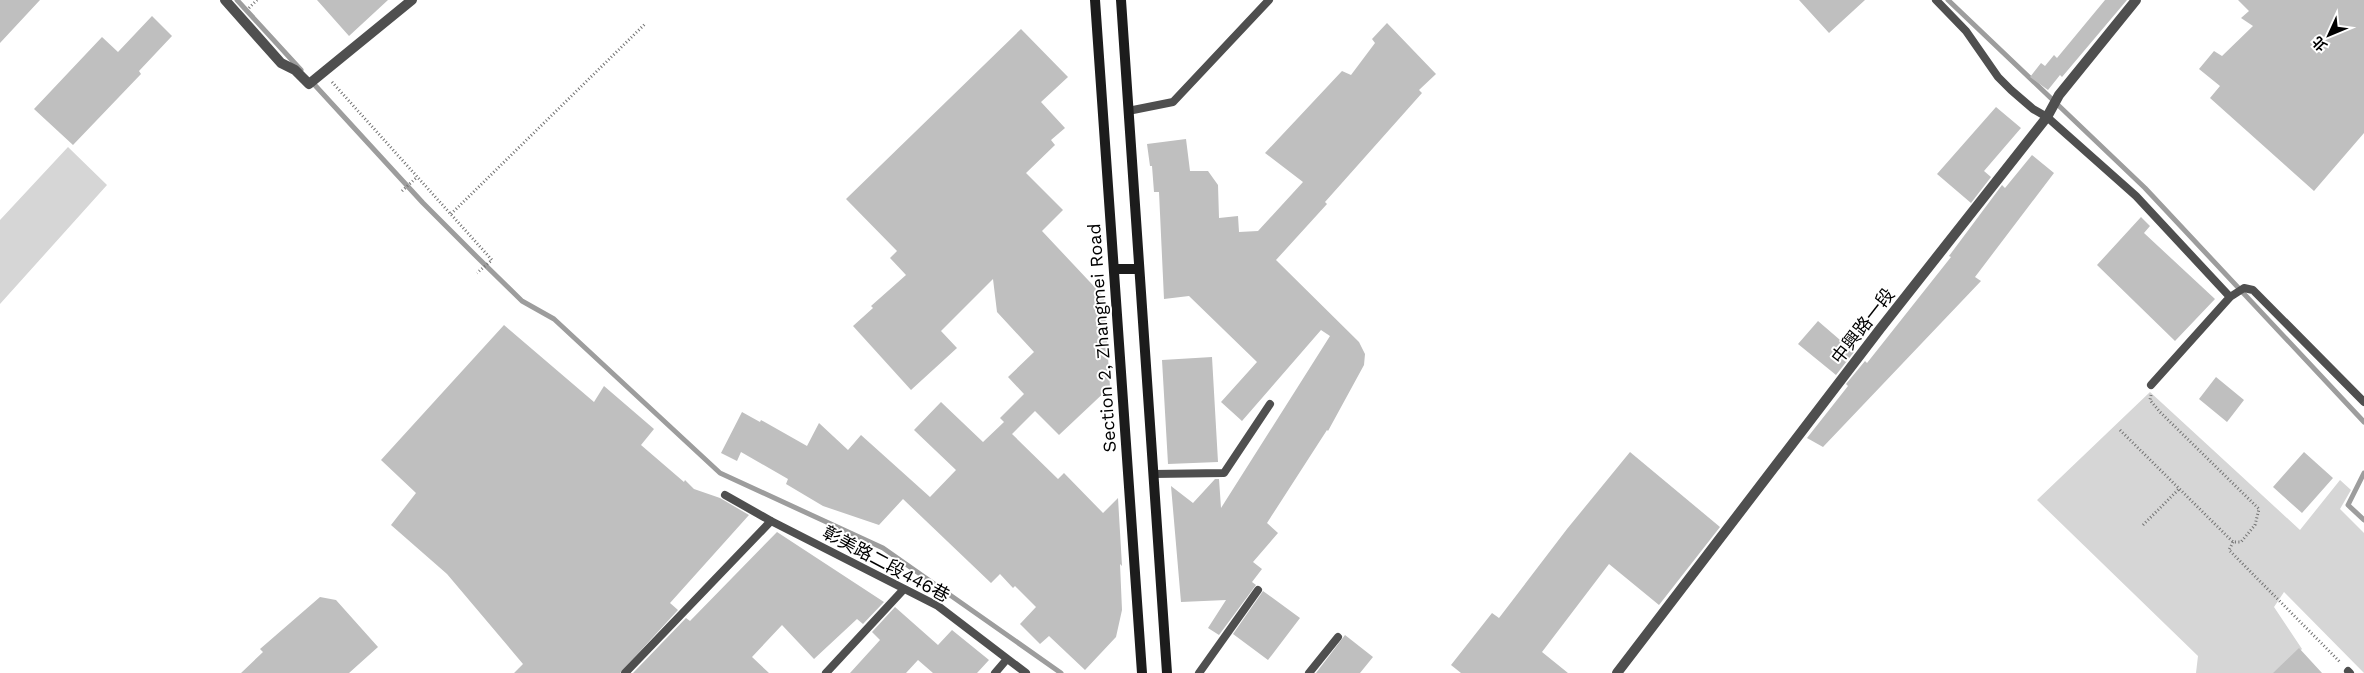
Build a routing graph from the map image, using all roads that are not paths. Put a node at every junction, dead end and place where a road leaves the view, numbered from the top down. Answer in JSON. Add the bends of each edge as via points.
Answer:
{"nodes":[{"id":1,"x":225,"y":0,"type":"edge"},
{"id":2,"x":412,"y":0,"type":"edge"},
{"id":3,"x":1096,"y":0,"type":"edge"},
{"id":4,"x":1121,"y":0,"type":"edge"},
{"id":5,"x":1269,"y":0,"type":"edge"},
{"id":6,"x":1936,"y":0,"type":"edge"},
{"id":7,"x":2136,"y":0,"type":"edge"},
{"id":8,"x":1128,"y":111,"type":"junction"},
{"id":9,"x":2047,"y":117,"type":"junction"},
{"id":10,"x":1138,"y":269,"type":"junction"},
{"id":11,"x":1114,"y":270,"type":"junction"},
{"id":12,"x":2230,"y":298,"type":"junction"},
{"id":13,"x":2151,"y":385,"type":"road end"},
{"id":14,"x":2364,"y":402,"type":"edge"},
{"id":15,"x":1270,"y":404,"type":"dead end"},
{"id":16,"x":1153,"y":474,"type":"junction"},
{"id":17,"x":725,"y":495,"type":"dead end"},
{"id":18,"x":771,"y":521,"type":"junction"},
{"id":19,"x":904,"y":589,"type":"junction"},
{"id":20,"x":1258,"y":590,"type":"dead end"},
{"id":21,"x":1338,"y":637,"type":"dead end"},
{"id":22,"x":1007,"y":659,"type":"junction"},
{"id":23,"x":625,"y":673,"type":"edge"},
{"id":24,"x":826,"y":673,"type":"edge"},
{"id":25,"x":995,"y":673,"type":"edge"},
{"id":26,"x":1026,"y":673,"type":"edge"},
{"id":27,"x":1142,"y":673,"type":"edge"},
{"id":28,"x":1167,"y":673,"type":"edge"},
{"id":29,"x":1199,"y":673,"type":"edge"},
{"id":30,"x":1308,"y":673,"type":"edge"},
{"id":31,"x":1617,"y":673,"type":"edge"}],
"edges":[{"from":1,"to":2,"type":"street","via":[[281,63],[295,70],[309,84]]},
{"from":3,"to":11,"type":"main road","name":"Section 2, Zhangmei Road"},
{"from":4,"to":8,"type":"main road"},
{"from":5,"to":8,"type":"lane","via":[[1174,102]]},
{"from":6,"to":9,"type":"lane","via":[[1966,31],[1998,77],[2033,109]]},
{"from":7,"to":9,"type":"street","name":"中興路一段","via":[[2059,95]]},
{"from":8,"to":10,"type":"main road"},
{"from":9,"to":12,"type":"lane","via":[[2136,196]]},
{"from":9,"to":31,"type":"street","name":"中興路一段"},
{"from":10,"to":11,"type":"main road"},
{"from":10,"to":16,"type":"main road"},
{"from":11,"to":27,"type":"main road","name":"Section 2, Zhangmei Road"},
{"from":12,"to":13,"type":"lane"},
{"from":12,"to":14,"type":"lane","via":[[2244,288],[2253,290]]},
{"from":15,"to":16,"type":"lane","via":[[1224,473]]},
{"from":16,"to":28,"type":"main road"},
{"from":17,"to":18,"type":"lane","name":"彰美路二段446巷"},
{"from":18,"to":19,"type":"lane","name":"彰美路二段446巷"},
{"from":18,"to":23,"type":"lane"},
{"from":19,"to":22,"type":"lane","name":"彰美路二段446巷","via":[[938,606]]},
{"from":19,"to":24,"type":"lane"},
{"from":20,"to":29,"type":"lane"},
{"from":21,"to":30,"type":"lane"},
{"from":22,"to":25,"type":"lane"},
{"from":22,"to":26,"type":"lane","name":"彰美路二段446巷"}]}
